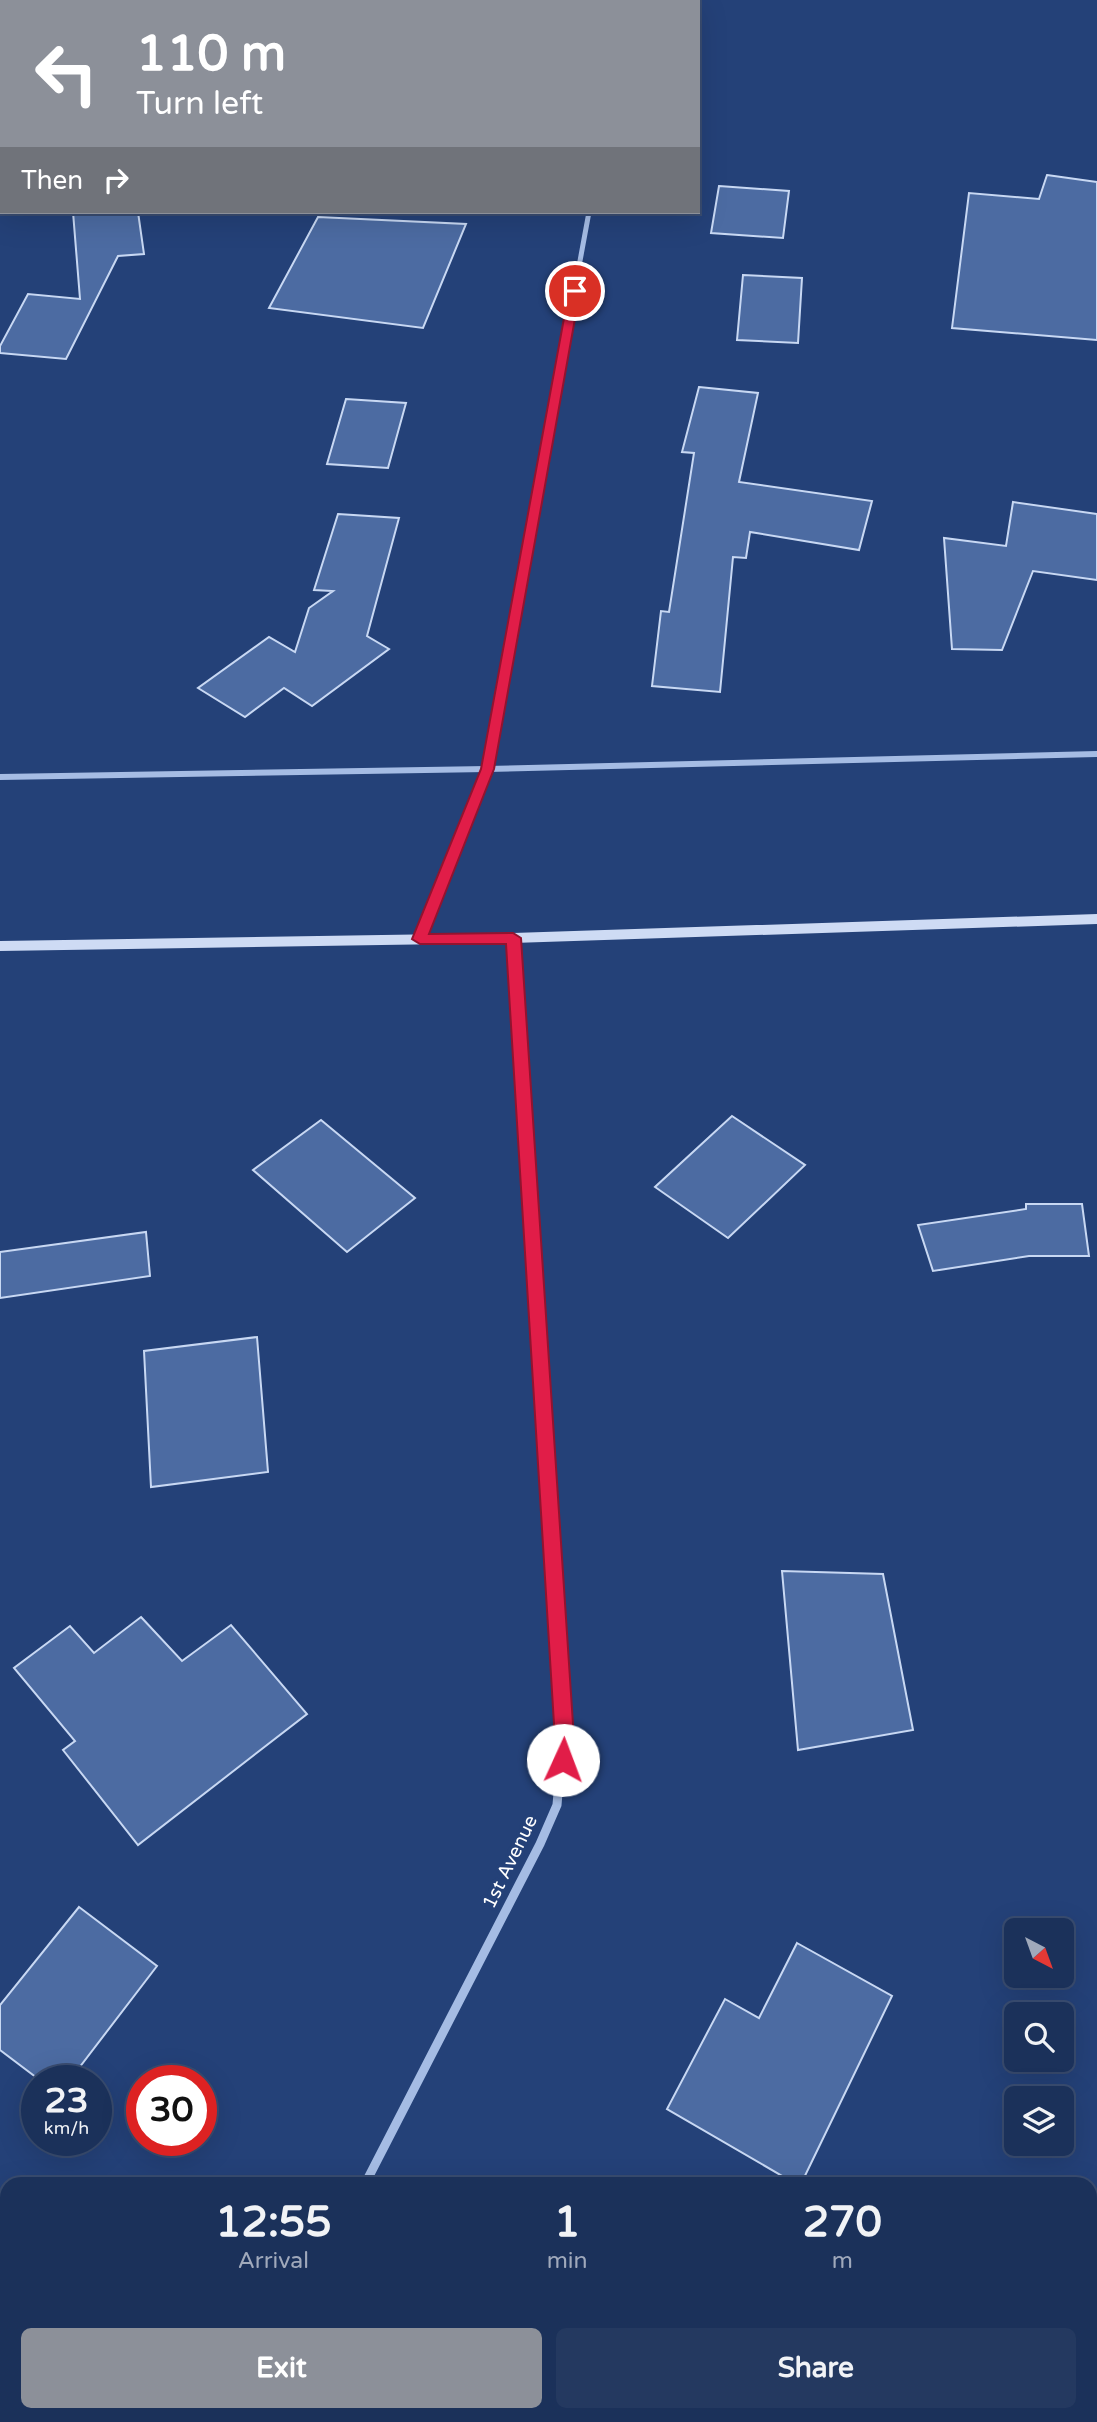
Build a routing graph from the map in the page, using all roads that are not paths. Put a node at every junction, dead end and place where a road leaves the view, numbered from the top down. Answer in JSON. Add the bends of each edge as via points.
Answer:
{"nodes":[{"id":1,"x":589,"y":214,"type":"edge"},
{"id":2,"x":1097,"y":754,"type":"edge"},
{"id":3,"x":487,"y":769,"type":"junction"},
{"id":4,"x":0,"y":777,"type":"edge"},
{"id":5,"x":1097,"y":919,"type":"edge"},
{"id":6,"x":513,"y":938,"type":"junction"},
{"id":7,"x":420,"y":939,"type":"junction"},
{"id":8,"x":0,"y":946,"type":"edge"},
{"id":9,"x":369,"y":2177,"type":"edge"}],
"edges":[{"from":1,"to":3,"type":"street"},
{"from":2,"to":3,"type":"street"},
{"from":3,"to":4,"type":"street"},
{"from":3,"to":7,"type":"street"},
{"from":5,"to":6,"type":"main road"},
{"from":6,"to":7,"type":"main road"},
{"from":6,"to":9,"type":"street","name":"1st Avenue","via":[[563,1760],[557,1805],[540,1844]]},
{"from":7,"to":8,"type":"main road"}]}
